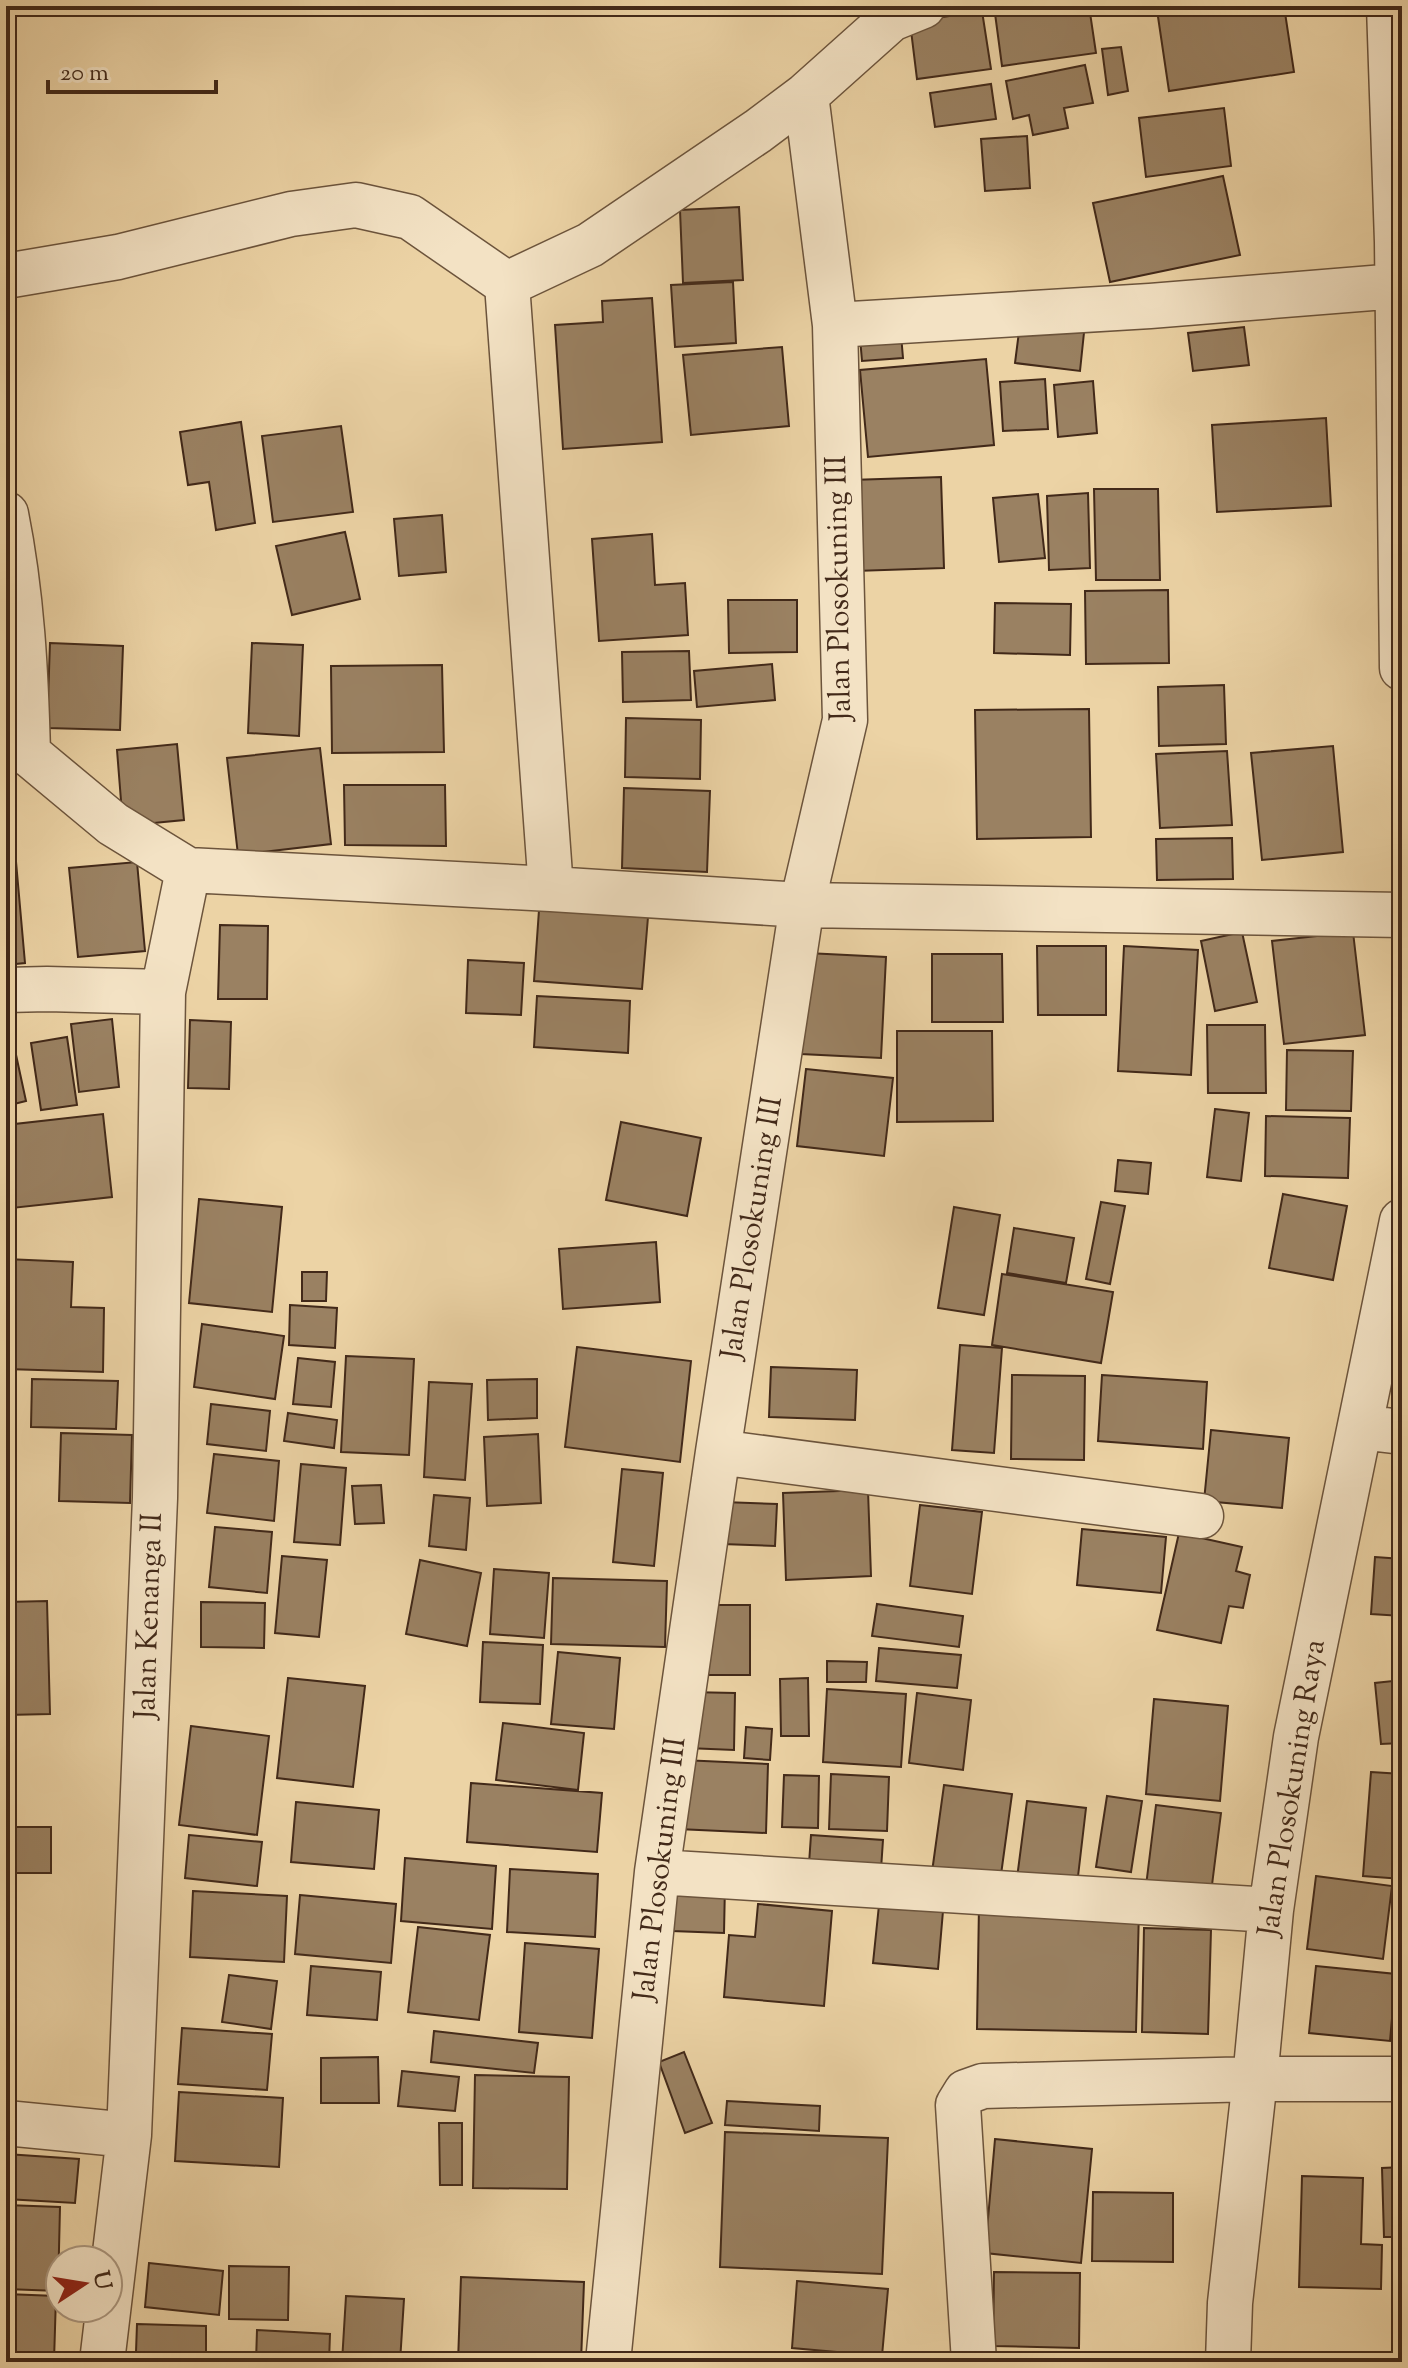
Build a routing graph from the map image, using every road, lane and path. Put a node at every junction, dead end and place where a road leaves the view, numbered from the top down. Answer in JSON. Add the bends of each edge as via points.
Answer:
{"nodes":[{"id":1,"x":923,"y":6,"type":"edge"},
{"id":2,"x":1389,"y":6,"type":"edge"},
{"id":3,"x":806,"y":95,"type":"junction"},
{"id":4,"x":1399,"y":242,"type":"edge"},
{"id":5,"x":6,"y":276,"type":"edge"},
{"id":6,"x":507,"y":284,"type":"junction"},
{"id":7,"x":1397,"y":286,"type":"junction"},
{"id":8,"x":835,"y":325,"type":"junction"},
{"id":9,"x":6,"y":514,"type":"edge"},
{"id":10,"x":1401,"y":550,"type":"edge"},
{"id":11,"x":1402,"y":668,"type":"edge"},
{"id":12,"x":17,"y":744,"type":"edge"},
{"id":13,"x":188,"y":870,"type":"junction"},
{"id":14,"x":551,"y":889,"type":"junction"},
{"id":15,"x":802,"y":905,"type":"junction"},
{"id":16,"x":1402,"y":915,"type":"edge"},
{"id":17,"x":6,"y":990,"type":"edge"},
{"id":18,"x":163,"y":992,"type":"junction"},
{"id":19,"x":1402,"y":1221,"type":"edge"},
{"id":20,"x":1381,"y":1430,"type":"edge"},
{"id":21,"x":718,"y":1452,"type":"junction"},
{"id":22,"x":1201,"y":1516,"type":"dead end"},
{"id":23,"x":657,"y":1872,"type":"junction"},
{"id":24,"x":1271,"y":1910,"type":"junction"},
{"id":25,"x":1255,"y":2079,"type":"junction"},
{"id":26,"x":1402,"y":2079,"type":"edge"},
{"id":27,"x":6,"y":2123,"type":"edge"},
{"id":28,"x":129,"y":2135,"type":"junction"},
{"id":29,"x":102,"y":2362,"type":"edge"},
{"id":30,"x":608,"y":2362,"type":"edge"},
{"id":31,"x":974,"y":2362,"type":"edge"},
{"id":32,"x":1228,"y":2362,"type":"edge"}],
"edges":[{"from":1,"to":3,"type":"street","via":[[891,19]]},
{"from":2,"to":4,"type":"street"},
{"from":3,"to":6,"type":"street","via":[[590,245]]},
{"from":3,"to":8,"type":"street","name":"Jalan Plosokuning III"},
{"from":4,"to":7,"type":"street"},
{"from":5,"to":6,"type":"street","via":[[118,257],[291,214],[356,205],[410,217]]},
{"from":6,"to":14,"type":"street"},
{"from":7,"to":8,"type":"street"},
{"from":7,"to":10,"type":"street"},
{"from":8,"to":15,"type":"street","name":"Jalan Plosokuning III","via":[[845,720]]},
{"from":9,"to":12,"type":"street","via":[[26,664]]},
{"from":10,"to":11,"type":"street"},
{"from":12,"to":13,"type":"street","via":[[113,824]]},
{"from":13,"to":14,"type":"street"},
{"from":13,"to":18,"type":"street","name":"Jalan Kenanga II"},
{"from":14,"to":15,"type":"street"},
{"from":15,"to":16,"type":"street"},
{"from":15,"to":21,"type":"street","name":"Jalan Plosokuning III"},
{"from":17,"to":18,"type":"street"},
{"from":18,"to":28,"type":"street","name":"Jalan Kenanga II","via":[[155,1498]]},
{"from":19,"to":20,"type":"street","name":"Jalan Plosokuning Raya"},
{"from":20,"to":24,"type":"street","name":"Jalan Plosokuning Raya","via":[[1296,1737]]},
{"from":21,"to":22,"type":"street"},
{"from":21,"to":23,"type":"street","name":"Jalan Plosokuning III"},
{"from":23,"to":24,"type":"street"},
{"from":23,"to":30,"type":"street","name":"Jalan Plosokuning III"},
{"from":24,"to":25,"type":"street","name":"Jalan Plosokuning Raya"},
{"from":25,"to":26,"type":"street"},
{"from":25,"to":31,"type":"street","via":[[983,2086],[966,2092],[958,2105]]},
{"from":25,"to":32,"type":"street","name":"Jalan Plosokuning Raya"},
{"from":27,"to":28,"type":"street"},
{"from":28,"to":29,"type":"street","name":"Jalan Kenanga II"}]}
